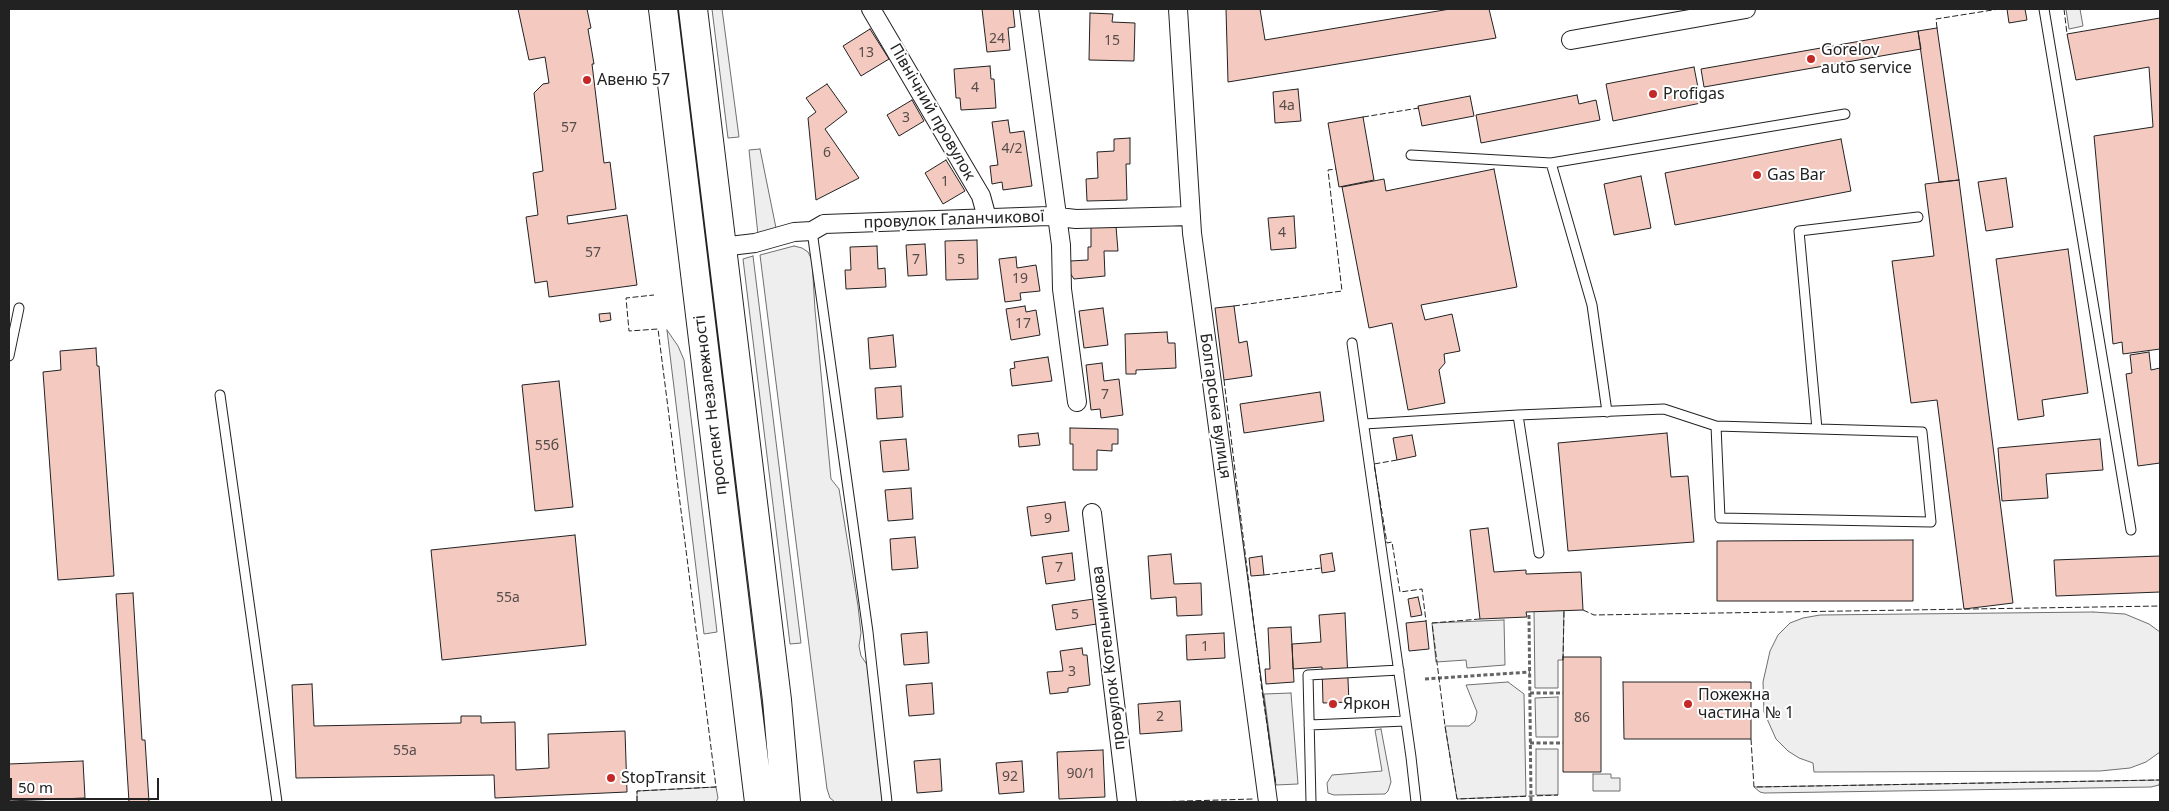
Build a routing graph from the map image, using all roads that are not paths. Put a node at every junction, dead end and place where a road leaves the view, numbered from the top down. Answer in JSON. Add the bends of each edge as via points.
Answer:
{"nodes":[{"id":1,"x":663,"y":9,"type":"edge"},
{"id":2,"x":692,"y":9,"type":"edge"},
{"id":3,"x":871,"y":9,"type":"edge"},
{"id":4,"x":1029,"y":9,"type":"edge"},
{"id":5,"x":1178,"y":9,"type":"edge"},
{"id":6,"x":1746,"y":9,"type":"edge"},
{"id":7,"x":2044,"y":9,"type":"edge"},
{"id":8,"x":1572,"y":40,"type":"dead end"},
{"id":9,"x":1845,"y":114,"type":"dead end"},
{"id":10,"x":1411,"y":155,"type":"dead end"},
{"id":11,"x":1551,"y":163,"type":"junction"},
{"id":12,"x":1191,"y":216,"type":"junction"},
{"id":13,"x":1058,"y":217,"type":"junction"},
{"id":14,"x":1918,"y":217,"type":"dead end"},
{"id":15,"x":986,"y":218,"type":"junction"},
{"id":16,"x":812,"y":230,"type":"junction"},
{"id":17,"x":721,"y":247,"type":"junction"},
{"id":18,"x":20,"y":308,"type":"dead end"},
{"id":19,"x":1352,"y":343,"type":"dead end"},
{"id":20,"x":9,"y":356,"type":"edge"},
{"id":21,"x":220,"y":395,"type":"dead end"},
{"id":22,"x":1077,"y":402,"type":"dead end"},
{"id":23,"x":1606,"y":412,"type":"junction"},
{"id":24,"x":1518,"y":415,"type":"junction"},
{"id":25,"x":1364,"y":424,"type":"junction"},
{"id":26,"x":1716,"y":426,"type":"junction"},
{"id":27,"x":1817,"y":429,"type":"junction"},
{"id":28,"x":1092,"y":513,"type":"dead end"},
{"id":29,"x":2131,"y":530,"type":"dead end"},
{"id":30,"x":1539,"y":553,"type":"dead end"},
{"id":31,"x":1399,"y":670,"type":"junction"},
{"id":32,"x":1406,"y":721,"type":"junction"},
{"id":33,"x":1309,"y":725,"type":"junction"},
{"id":34,"x":277,"y":802,"type":"edge"},
{"id":35,"x":759,"y":802,"type":"edge"},
{"id":36,"x":786,"y":802,"type":"edge"},
{"id":37,"x":887,"y":802,"type":"edge"},
{"id":38,"x":1127,"y":802,"type":"edge"},
{"id":39,"x":1268,"y":802,"type":"edge"},
{"id":40,"x":1311,"y":802,"type":"edge"},
{"id":41,"x":1416,"y":802,"type":"edge"}],
"edges":[{"from":1,"to":35,"type":"main road","name":"проспект Незалежності"},
{"from":2,"to":17,"type":"main road","name":"проспект Незалежності"},
{"from":3,"to":15,"type":"street","name":"Північний провулок","via":[[981,196]]},
{"from":4,"to":13,"type":"street"},
{"from":5,"to":12,"type":"street","name":"Болгарська вулиця"},
{"from":6,"to":8,"type":"street"},
{"from":7,"to":29,"type":"lane"},
{"from":9,"to":11,"type":"lane"},
{"from":10,"to":11,"type":"lane"},
{"from":11,"to":23,"type":"lane","via":[[1592,305]]},
{"from":12,"to":13,"type":"street","name":"провулок Галанчикової"},
{"from":12,"to":39,"type":"street","name":"Болгарська вулиця"},
{"from":13,"to":15,"type":"street","name":"провулок Галанчикової"},
{"from":13,"to":22,"type":"street","via":[[1062,288]]},
{"from":14,"to":27,"type":"lane","via":[[1799,231]]},
{"from":15,"to":16,"type":"street","name":"провулок Галанчикової","via":[[824,224]]},
{"from":16,"to":17,"type":"street","name":"провулок Галанчикової"},
{"from":16,"to":37,"type":"lane","via":[[868,632]]},
{"from":17,"to":36,"type":"main road","name":"проспект Незалежності","via":[[777,700]]},
{"from":18,"to":20,"type":"lane"},
{"from":19,"to":25,"type":"lane"},
{"from":21,"to":34,"type":"lane"},
{"from":23,"to":24,"type":"lane"},
{"from":23,"to":26,"type":"lane","via":[[1664,409]]},
{"from":24,"to":25,"type":"lane"},
{"from":24,"to":30,"type":"lane"},
{"from":25,"to":31,"type":"lane"},
{"from":26,"to":27,"type":"lane"},
{"from":26,"to":27,"type":"lane","via":[[1720,518],[1931,522],[1922,432]]},
{"from":28,"to":38,"type":"street","name":"провулок Котельникова"},
{"from":31,"to":32,"type":"lane"},
{"from":31,"to":33,"type":"lane","via":[[1308,675]]},
{"from":32,"to":33,"type":"lane"},
{"from":32,"to":41,"type":"lane"},
{"from":33,"to":40,"type":"lane"}]}
